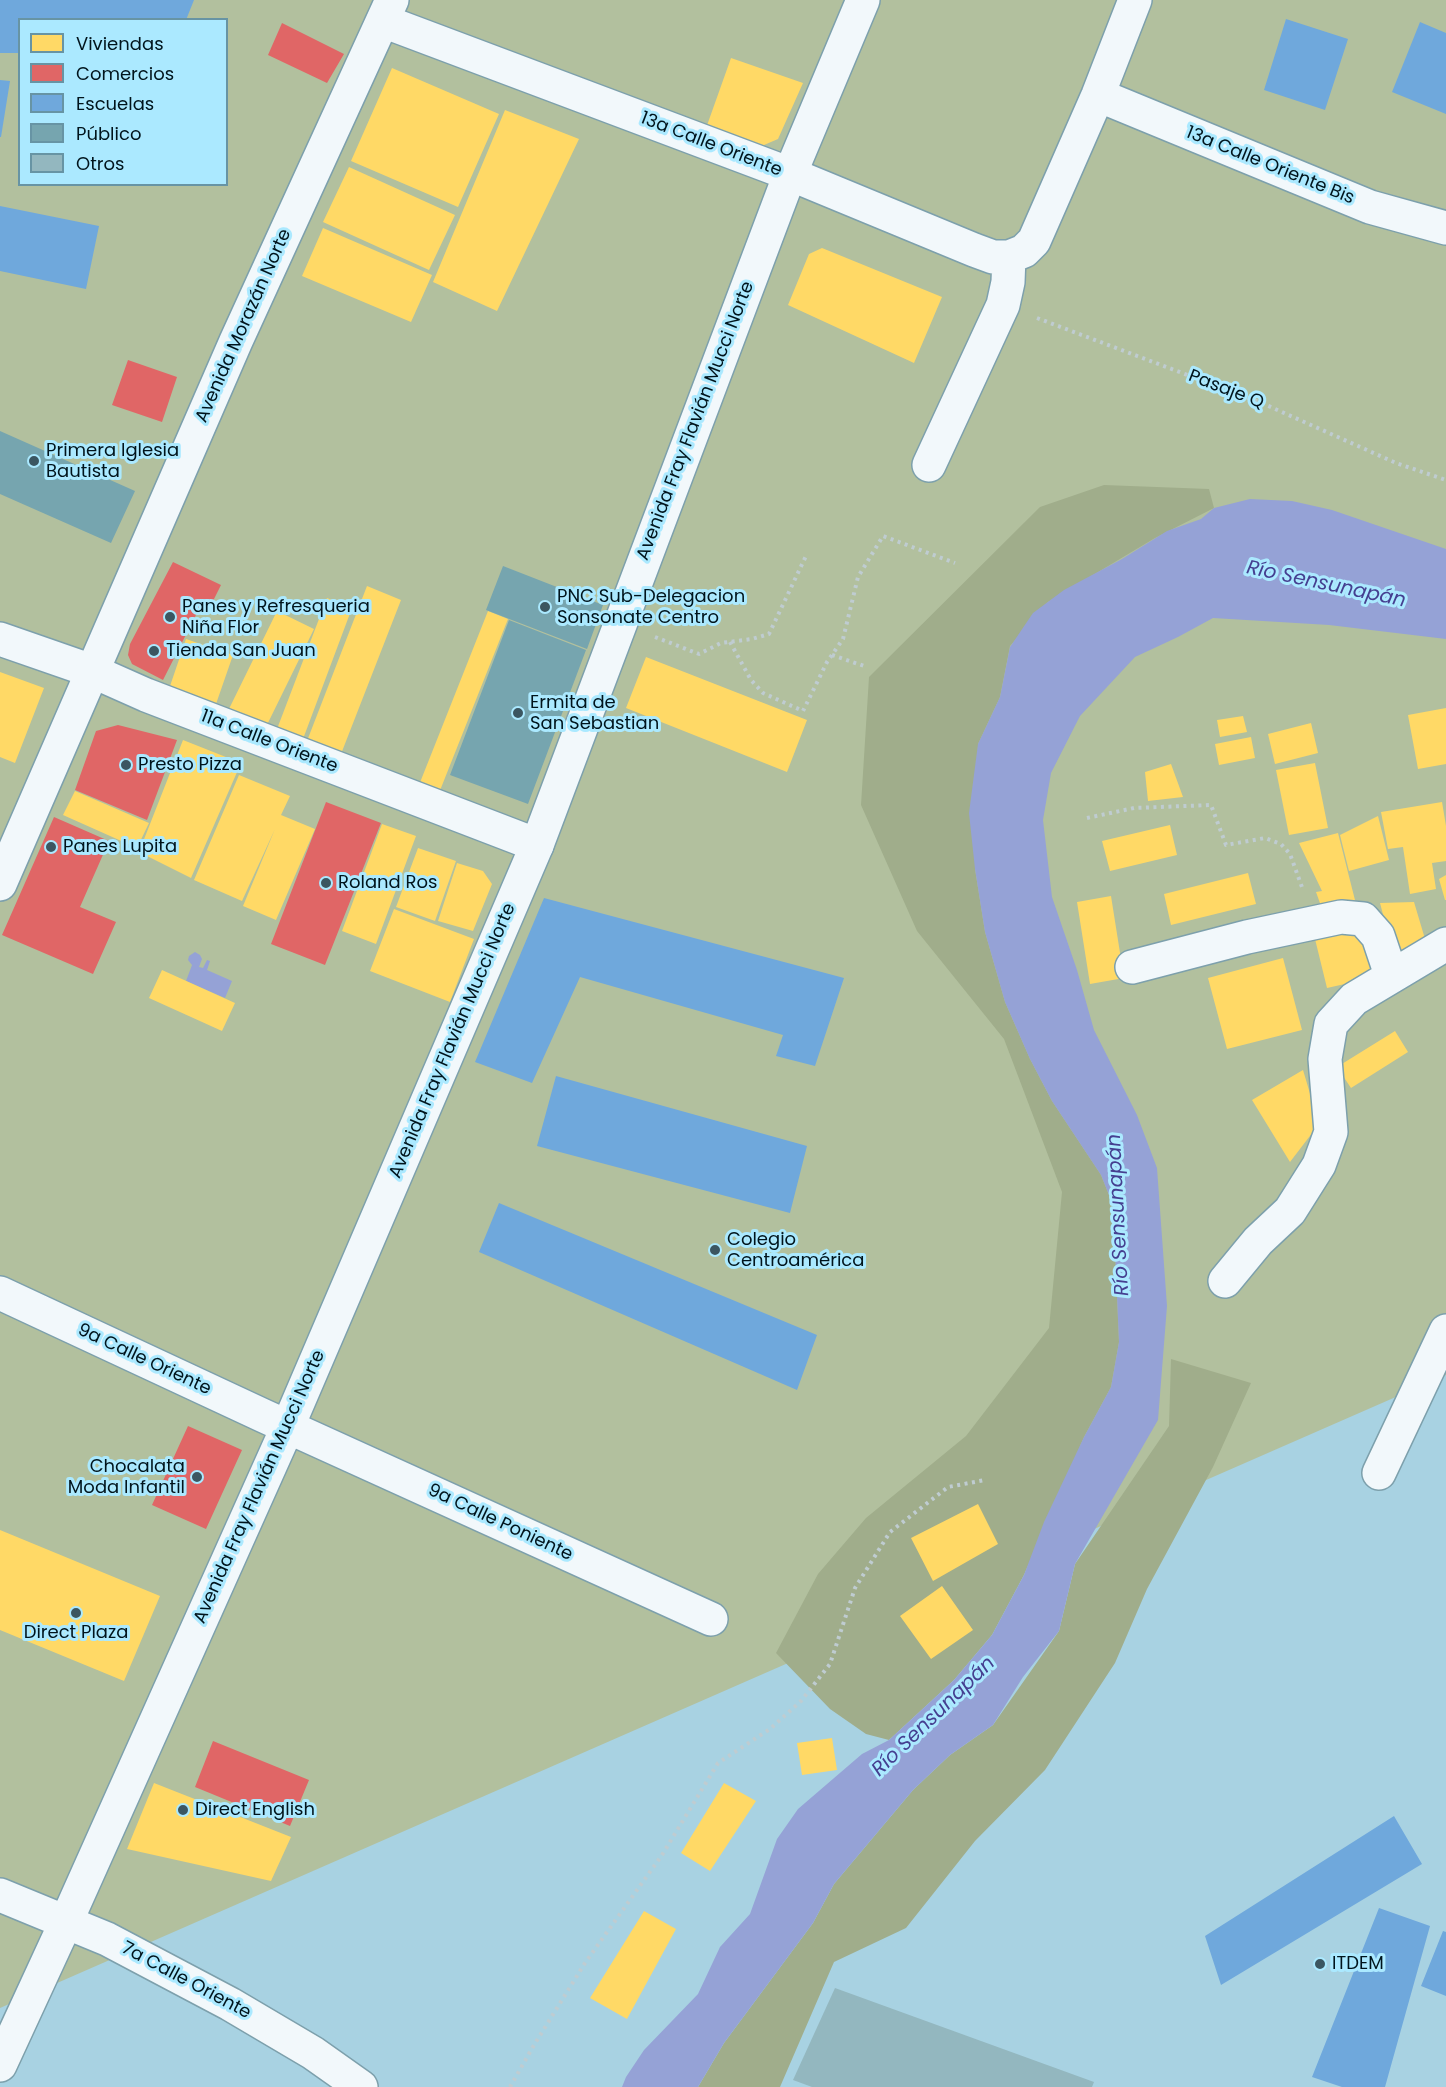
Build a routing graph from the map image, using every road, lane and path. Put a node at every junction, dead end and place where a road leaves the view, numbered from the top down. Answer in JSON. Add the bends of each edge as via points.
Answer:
{"nodes":[{"id":1,"x":863,"y":0,"type":"edge"},
{"id":2,"x":1135,"y":0,"type":"edge"},
{"id":3,"x":388,"y":10,"type":"edge"},
{"id":4,"x":1098,"y":95,"type":"junction"},
{"id":5,"x":790,"y":174,"type":"junction"},
{"id":6,"x":1446,"y":228,"type":"edge"},
{"id":7,"x":1021,"y":249,"type":"junction"},
{"id":8,"x":1003,"y":305,"type":"junction"},
{"id":9,"x":929,"y":465,"type":"dead end"},
{"id":10,"x":1446,"y":480,"type":"edge"},
{"id":11,"x":806,"y":556,"type":"dead end"},
{"id":12,"x":955,"y":563,"type":"dead end"},
{"id":13,"x":621,"y":623,"type":"junction"},
{"id":14,"x":0,"y":639,"type":"edge"},
{"id":15,"x":730,"y":642,"type":"junction"},
{"id":16,"x":832,"y":655,"type":"junction"},
{"id":17,"x":867,"y":668,"type":"dead end"},
{"id":18,"x":92,"y":671,"type":"junction"},
{"id":19,"x":1087,"y":818,"type":"dead end"},
{"id":20,"x":537,"y":845,"type":"junction"},
{"id":21,"x":0,"y":884,"type":"edge"},
{"id":22,"x":1315,"y":922,"type":"junction"},
{"id":23,"x":1446,"y":944,"type":"edge"},
{"id":24,"x":1132,"y":967,"type":"dead end"},
{"id":25,"x":1391,"y":975,"type":"junction"},
{"id":26,"x":1225,"y":1281,"type":"dead end"},
{"id":27,"x":0,"y":1293,"type":"edge"},
{"id":28,"x":1446,"y":1331,"type":"edge"},
{"id":29,"x":288,"y":1426,"type":"junction"},
{"id":30,"x":1379,"y":1473,"type":"dead end"},
{"id":31,"x":985,"y":1480,"type":"dead end"},
{"id":32,"x":711,"y":1619,"type":"dead end"},
{"id":33,"x":0,"y":1895,"type":"edge"},
{"id":34,"x":66,"y":1922,"type":"junction"},
{"id":35,"x":0,"y":2065,"type":"edge"},
{"id":36,"x":361,"y":2087,"type":"edge"},
{"id":37,"x":510,"y":2087,"type":"edge"}],
"edges":[{"from":1,"to":5,"type":"street","name":"Avenida Fray Flavián Mucci Norte"},
{"from":2,"to":4,"type":"street"},
{"from":3,"to":5,"type":"street","name":"13a Calle Oriente"},
{"from":3,"to":18,"type":"street","name":"Avenida Morazán Norte","via":[[236,341]]},
{"from":4,"to":6,"type":"street","name":"13a Calle Oriente Bis","via":[[1370,207]]},
{"from":4,"to":7,"type":"street"},
{"from":5,"to":7,"type":"street","name":"13a Calle Oriente","via":[[993,257]]},
{"from":5,"to":13,"type":"street","name":"Avenida Fray Flavián Mucci Norte"},
{"from":7,"to":8,"type":"street"},
{"from":8,"to":9,"type":"street"},
{"from":8,"to":10,"type":"path","name":"Pasaje Q","via":[[1263,404],[1396,463]]},
{"from":11,"to":15,"type":"path","via":[[770,634]]},
{"from":12,"to":16,"type":"path","via":[[883,536],[858,577],[843,639]]},
{"from":13,"to":15,"type":"path","via":[[699,654]]},
{"from":13,"to":20,"type":"street","name":"Avenida Fray Flavián Mucci Norte"},
{"from":14,"to":18,"type":"street","name":"11a Calle Oriente"},
{"from":15,"to":16,"type":"path","via":[[751,680],[763,693],[803,711]]},
{"from":16,"to":17,"type":"path"},
{"from":18,"to":20,"type":"street","name":"11a Calle Oriente"},
{"from":18,"to":21,"type":"street","name":"Avenida Morazán Norte"},
{"from":19,"to":22,"type":"path","via":[[1134,808],[1211,805],[1226,845],[1265,838],[1281,844],[1290,854]]},
{"from":20,"to":29,"type":"street","name":"Avenida Fray Flavián Mucci Norte"},
{"from":22,"to":24,"type":"street"},
{"from":22,"to":25,"type":"street","via":[[1341,917],[1363,919],[1378,936]]},
{"from":23,"to":25,"type":"street"},
{"from":25,"to":26,"type":"street","via":[[1354,999],[1331,1024],[1325,1059],[1330,1132],[1319,1165],[1290,1211],[1258,1241]]},
{"from":27,"to":29,"type":"street","name":"9a Calle Oriente"},
{"from":28,"to":30,"type":"street"},
{"from":29,"to":32,"type":"street","name":"9a Calle Poniente"},
{"from":29,"to":34,"type":"street","name":"Avenida Fray Flavián Mucci Norte"},
{"from":31,"to":37,"type":"path","via":[[948,1487],[890,1532],[855,1588],[831,1664],[801,1701],[770,1729],[718,1763],[662,1855],[585,1963]]},
{"from":33,"to":34,"type":"street","name":"7a Calle Oriente"},
{"from":34,"to":35,"type":"street","name":"Avenida Fray Flavián Mucci Norte"},
{"from":34,"to":36,"type":"street","name":"7a Calle Oriente","via":[[107,1939],[230,2004],[314,2053]]}]}
